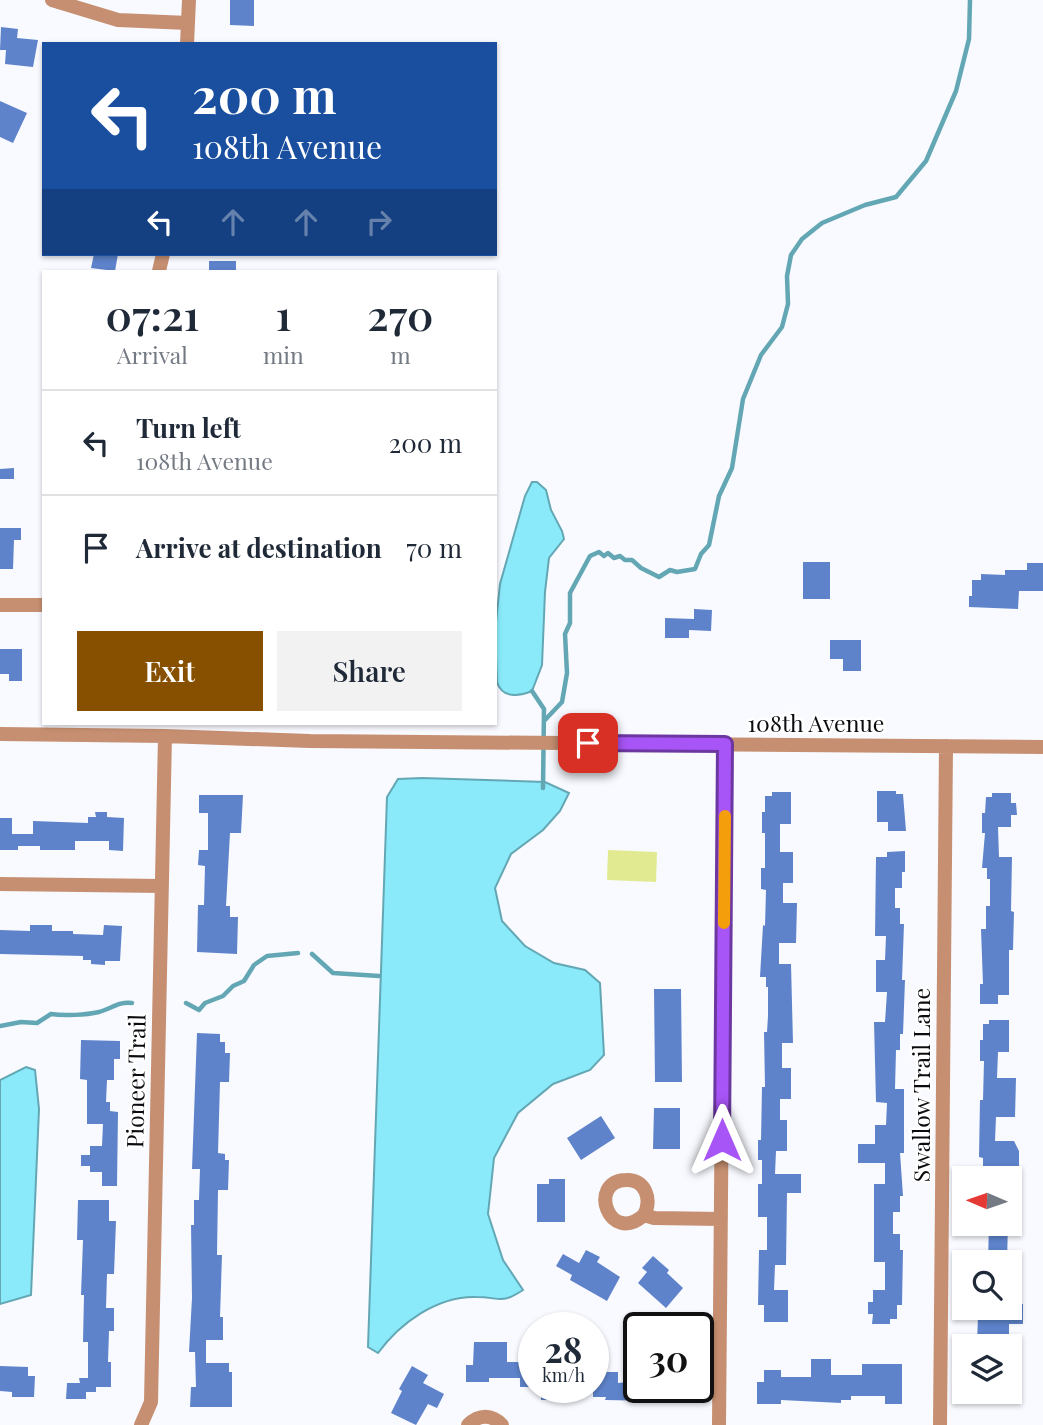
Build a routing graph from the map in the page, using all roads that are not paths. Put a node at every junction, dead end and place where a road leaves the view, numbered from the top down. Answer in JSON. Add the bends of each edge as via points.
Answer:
{"nodes":[{"id":1,"x":52,"y":0,"type":"edge"},
{"id":2,"x":189,"y":0,"type":"edge"},
{"id":3,"x":188,"y":23,"type":"junction"},
{"id":4,"x":187,"y":42,"type":"edge"},
{"id":5,"x":0,"y":605,"type":"edge"},
{"id":6,"x":42,"y":605,"type":"edge"},
{"id":7,"x":0,"y":734,"type":"edge"},
{"id":8,"x":165,"y":736,"type":"junction"},
{"id":9,"x":725,"y":744,"type":"junction"},
{"id":10,"x":946,"y":746,"type":"junction"},
{"id":11,"x":1043,"y":747,"type":"edge"},
{"id":12,"x":0,"y":884,"type":"edge"},
{"id":13,"x":162,"y":886,"type":"junction"},
{"id":14,"x":644,"y":1215,"type":"dead end"},
{"id":15,"x":721,"y":1219,"type":"junction"},
{"id":16,"x":141,"y":1425,"type":"edge"},
{"id":17,"x":468,"y":1425,"type":"edge"},
{"id":18,"x":502,"y":1425,"type":"edge"},
{"id":19,"x":719,"y":1425,"type":"edge"},
{"id":20,"x":940,"y":1425,"type":"edge"}],
"edges":[{"from":1,"to":3,"type":"street","via":[[118,20]]},
{"from":2,"to":3,"type":"street"},
{"from":3,"to":4,"type":"street"},
{"from":5,"to":6,"type":"street"},
{"from":7,"to":8,"type":"street","name":"108th Avenue"},
{"from":8,"to":9,"type":"street","name":"108th Avenue"},
{"from":8,"to":13,"type":"street","name":"Pioneer Trail"},
{"from":9,"to":10,"type":"street","name":"108th Avenue"},
{"from":9,"to":15,"type":"street"},
{"from":10,"to":11,"type":"street","name":"108th Avenue"},
{"from":10,"to":20,"type":"street","name":"Swallow Trail Lane"},
{"from":12,"to":13,"type":"street"},
{"from":13,"to":16,"type":"street","name":"Pioneer Trail","via":[[151,1402]]},
{"from":14,"to":15,"type":"street"},
{"from":15,"to":19,"type":"street"},
{"from":17,"to":18,"type":"street","via":[[485,1416]]}]}
